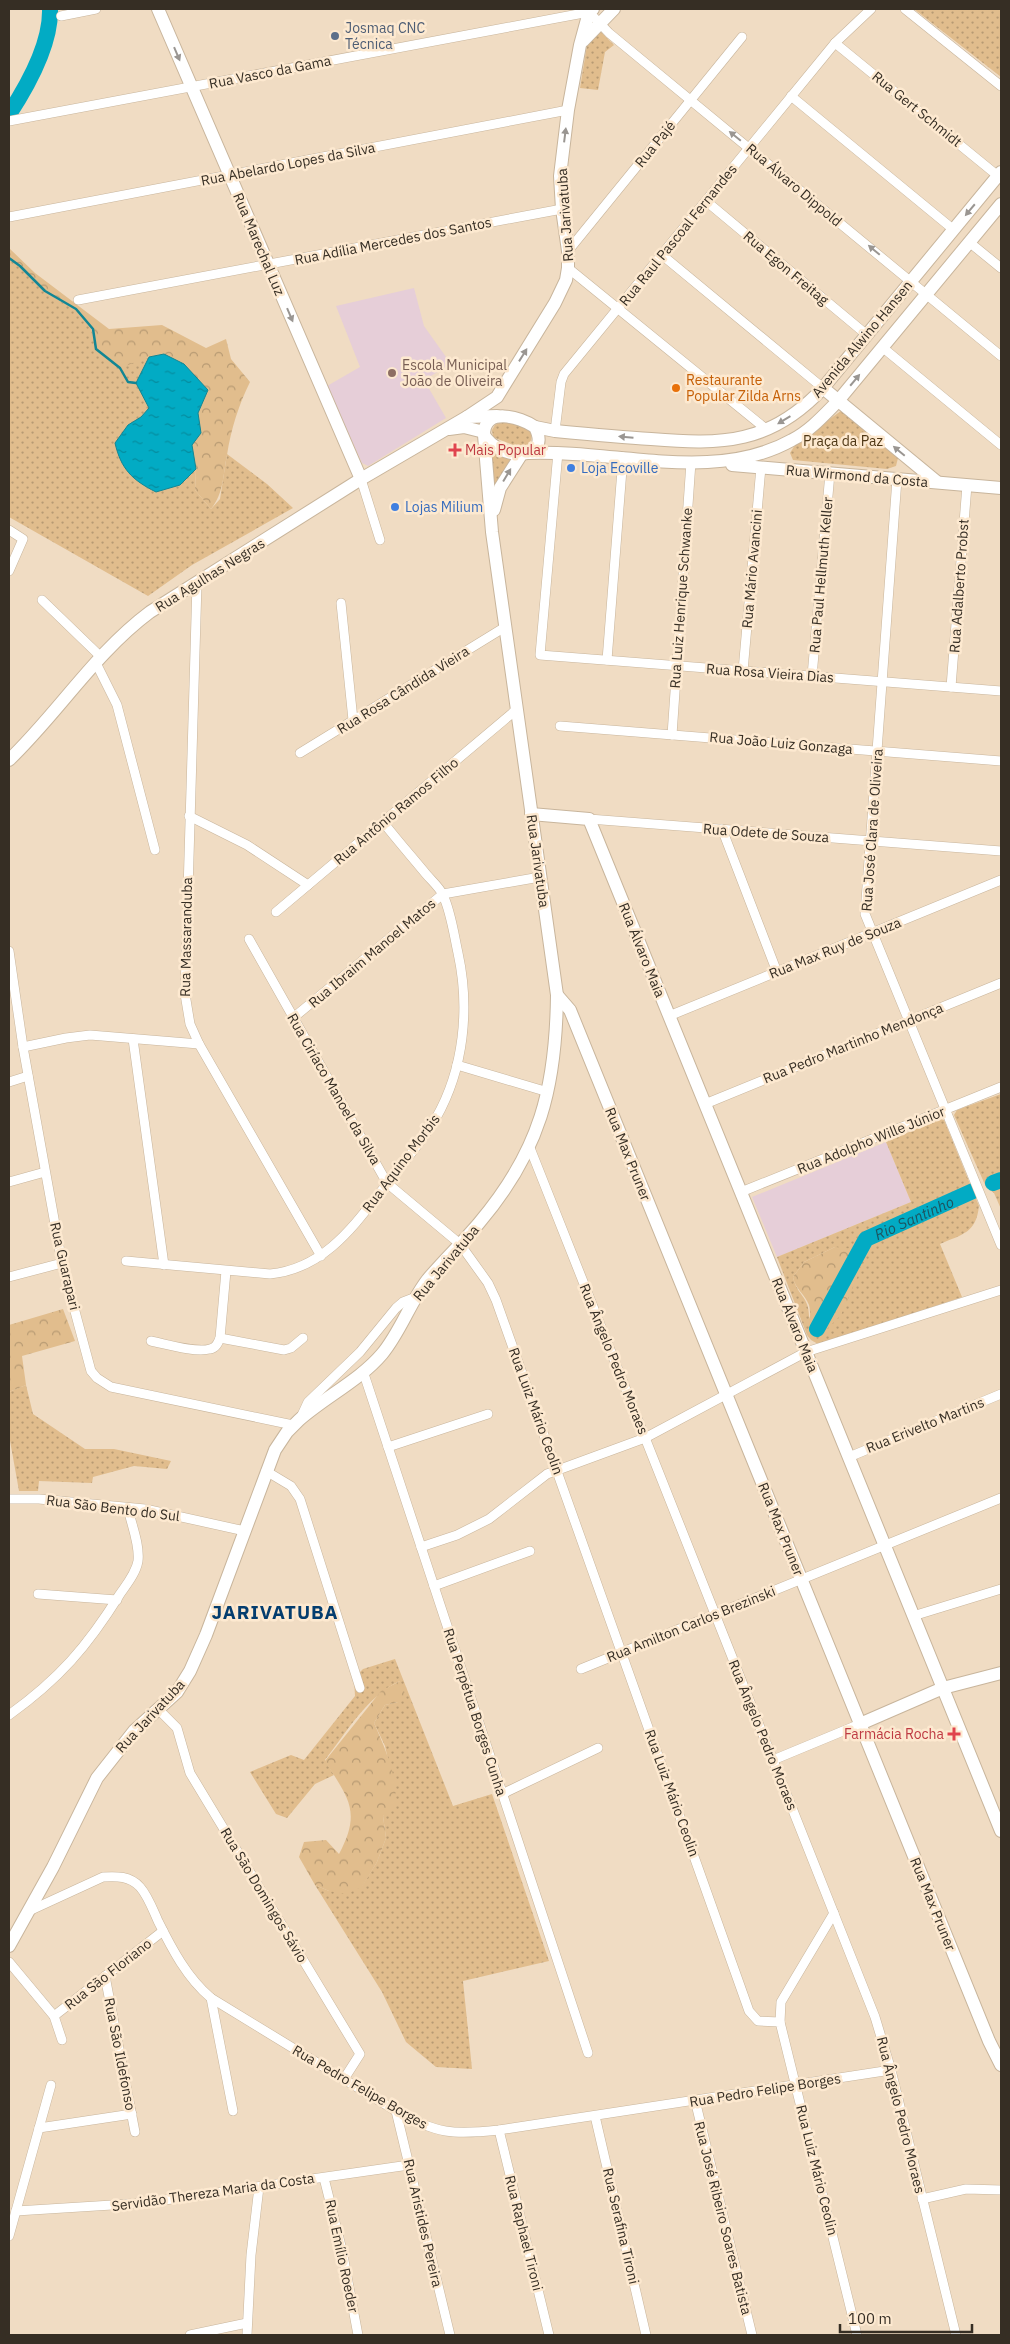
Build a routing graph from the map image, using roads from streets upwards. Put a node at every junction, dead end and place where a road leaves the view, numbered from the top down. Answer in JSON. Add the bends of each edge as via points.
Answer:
{"nodes":[{"id":1,"x":96,"y":9,"type":"edge"},
{"id":2,"x":158,"y":9,"type":"edge"},
{"id":3,"x":614,"y":9,"type":"edge"},
{"id":4,"x":871,"y":9,"type":"edge"},
{"id":5,"x":905,"y":9,"type":"edge"},
{"id":6,"x":590,"y":10,"type":"edge"},
{"id":7,"x":61,"y":16,"type":"dead end"},
{"id":8,"x":599,"y":23,"type":"junction"},
{"id":9,"x":742,"y":37,"type":"dead end"},
{"id":10,"x":835,"y":43,"type":"junction"},
{"id":11,"x":580,"y":45,"type":"junction"},
{"id":12,"x":191,"y":86,"type":"junction"},
{"id":13,"x":1001,"y":86,"type":"edge"},
{"id":14,"x":791,"y":96,"type":"junction"},
{"id":15,"x":691,"y":100,"type":"junction"},
{"id":16,"x":568,"y":110,"type":"junction"},
{"id":17,"x":10,"y":120,"type":"edge"},
{"id":18,"x":749,"y":148,"type":"junction"},
{"id":19,"x":1000,"y":174,"type":"edge"},
{"id":20,"x":230,"y":175,"type":"junction"},
{"id":21,"x":706,"y":201,"type":"junction"},
{"id":22,"x":1001,"y":204,"type":"edge"},
{"id":23,"x":562,"y":209,"type":"junction"},
{"id":24,"x":9,"y":217,"type":"edge"},
{"id":25,"x":954,"y":230,"type":"junction"},
{"id":26,"x":970,"y":242,"type":"junction"},
{"id":27,"x":568,"y":251,"type":"junction"},
{"id":28,"x":662,"y":255,"type":"junction"},
{"id":29,"x":268,"y":264,"type":"junction"},
{"id":30,"x":568,"y":268,"type":"junction"},
{"id":31,"x":1001,"y":268,"type":"edge"},
{"id":32,"x":911,"y":281,"type":"junction"},
{"id":33,"x":926,"y":294,"type":"junction"},
{"id":34,"x":78,"y":300,"type":"dead end"},
{"id":35,"x":618,"y":309,"type":"junction"},
{"id":36,"x":867,"y":334,"type":"junction"},
{"id":37,"x":882,"y":347,"type":"junction"},
{"id":38,"x":1001,"y":356,"type":"edge"},
{"id":39,"x":823,"y":388,"type":"junction"},
{"id":40,"x":493,"y":399,"type":"junction"},
{"id":41,"x":838,"y":400,"type":"junction"},
{"id":42,"x":504,"y":416,"type":"junction"},
{"id":43,"x":468,"y":417,"type":"junction"},
{"id":44,"x":485,"y":426,"type":"junction"},
{"id":45,"x":536,"y":427,"type":"junction"},
{"id":46,"x":444,"y":430,"type":"junction"},
{"id":47,"x":766,"y":430,"type":"junction"},
{"id":48,"x":555,"y":431,"type":"junction"},
{"id":49,"x":1001,"y":446,"type":"edge"},
{"id":50,"x":558,"y":452,"type":"junction"},
{"id":51,"x":525,"y":454,"type":"junction"},
{"id":52,"x":623,"y":457,"type":"junction"},
{"id":53,"x":691,"y":462,"type":"junction"},
{"id":54,"x":712,"y":463,"type":"junction"},
{"id":55,"x":761,"y":468,"type":"junction"},
{"id":56,"x":830,"y":473,"type":"junction"},
{"id":57,"x":361,"y":479,"type":"junction"},
{"id":58,"x":897,"y":479,"type":"junction"},
{"id":59,"x":937,"y":482,"type":"junction"},
{"id":60,"x":967,"y":485,"type":"junction"},
{"id":61,"x":1001,"y":488,"type":"edge"},
{"id":62,"x":9,"y":530,"type":"edge"},
{"id":63,"x":492,"y":532,"type":"junction"},
{"id":64,"x":380,"y":540,"type":"dead end"},
{"id":65,"x":9,"y":571,"type":"edge"},
{"id":66,"x":197,"y":583,"type":"junction"},
{"id":67,"x":42,"y":600,"type":"dead end"},
{"id":68,"x":341,"y":603,"type":"dead end"},
{"id":69,"x":505,"y":627,"type":"junction"},
{"id":70,"x":98,"y":660,"type":"junction"},
{"id":71,"x":607,"y":660,"type":"junction"},
{"id":72,"x":677,"y":666,"type":"junction"},
{"id":73,"x":743,"y":671,"type":"junction"},
{"id":74,"x":812,"y":676,"type":"junction"},
{"id":75,"x":881,"y":682,"type":"junction"},
{"id":76,"x":951,"y":688,"type":"junction"},
{"id":77,"x":1001,"y":691,"type":"edge"},
{"id":78,"x":516,"y":710,"type":"junction"},
{"id":79,"x":353,"y":720,"type":"junction"},
{"id":80,"x":560,"y":726,"type":"dead end"},
{"id":81,"x":672,"y":734,"type":"junction"},
{"id":82,"x":877,"y":751,"type":"junction"},
{"id":83,"x":300,"y":753,"type":"dead end"},
{"id":84,"x":9,"y":760,"type":"edge"},
{"id":85,"x":1001,"y":761,"type":"edge"},
{"id":86,"x":531,"y":814,"type":"junction"},
{"id":87,"x":189,"y":816,"type":"junction"},
{"id":88,"x":589,"y":819,"type":"junction"},
{"id":89,"x":383,"y":822,"type":"junction"},
{"id":90,"x":722,"y":829,"type":"junction"},
{"id":91,"x":870,"y":841,"type":"junction"},
{"id":92,"x":155,"y":850,"type":"dead end"},
{"id":93,"x":1001,"y":851,"type":"edge"},
{"id":94,"x":540,"y":877,"type":"junction"},
{"id":95,"x":1001,"y":880,"type":"edge"},
{"id":96,"x":308,"y":885,"type":"junction"},
{"id":97,"x":443,"y":894,"type":"junction"},
{"id":98,"x":276,"y":912,"type":"dead end"},
{"id":99,"x":873,"y":932,"type":"junction"},
{"id":100,"x":249,"y":939,"type":"dead end"},
{"id":101,"x":9,"y":951,"type":"edge"},
{"id":102,"x":777,"y":972,"type":"junction"},
{"id":103,"x":1001,"y":982,"type":"edge"},
{"id":104,"x":558,"y":995,"type":"junction"},
{"id":105,"x":12,"y":1007,"type":"edge"},
{"id":106,"x":669,"y":1016,"type":"junction"},
{"id":107,"x":293,"y":1018,"type":"junction"},
{"id":108,"x":909,"y":1020,"type":"junction"},
{"id":109,"x":132,"y":1039,"type":"junction"},
{"id":110,"x":199,"y":1044,"type":"junction"},
{"id":111,"x":23,"y":1046,"type":"junction"},
{"id":112,"x":457,"y":1065,"type":"junction"},
{"id":113,"x":28,"y":1076,"type":"junction"},
{"id":114,"x":9,"y":1082,"type":"edge"},
{"id":115,"x":1001,"y":1087,"type":"edge"},
{"id":116,"x":548,"y":1092,"type":"junction"},
{"id":117,"x":705,"y":1104,"type":"junction"},
{"id":118,"x":946,"y":1110,"type":"junction"},
{"id":119,"x":530,"y":1148,"type":"junction"},
{"id":120,"x":45,"y":1172,"type":"junction"},
{"id":121,"x":9,"y":1182,"type":"edge"},
{"id":122,"x":387,"y":1183,"type":"junction"},
{"id":123,"x":741,"y":1192,"type":"junction"},
{"id":124,"x":460,"y":1244,"type":"junction"},
{"id":125,"x":1001,"y":1245,"type":"edge"},
{"id":126,"x":321,"y":1256,"type":"junction"},
{"id":127,"x":126,"y":1260,"type":"dead end"},
{"id":128,"x":62,"y":1263,"type":"junction"},
{"id":129,"x":164,"y":1265,"type":"junction"},
{"id":130,"x":226,"y":1271,"type":"junction"},
{"id":131,"x":9,"y":1277,"type":"edge"},
{"id":132,"x":1001,"y":1290,"type":"edge"},
{"id":133,"x":416,"y":1297,"type":"junction"},
{"id":134,"x":220,"y":1338,"type":"junction"},
{"id":135,"x":303,"y":1338,"type":"dead end"},
{"id":136,"x":151,"y":1341,"type":"dead end"},
{"id":137,"x":806,"y":1352,"type":"junction"},
{"id":138,"x":363,"y":1371,"type":"junction"},
{"id":139,"x":1001,"y":1394,"type":"edge"},
{"id":140,"x":726,"y":1395,"type":"junction"},
{"id":141,"x":488,"y":1414,"type":"dead end"},
{"id":142,"x":296,"y":1422,"type":"junction"},
{"id":143,"x":645,"y":1438,"type":"junction"},
{"id":144,"x":388,"y":1447,"type":"junction"},
{"id":145,"x":848,"y":1456,"type":"junction"},
{"id":146,"x":557,"y":1469,"type":"junction"},
{"id":147,"x":266,"y":1471,"type":"junction"},
{"id":148,"x":1001,"y":1498,"type":"edge"},
{"id":149,"x":9,"y":1499,"type":"edge"},
{"id":150,"x":128,"y":1508,"type":"junction"},
{"id":151,"x":245,"y":1531,"type":"junction"},
{"id":152,"x":884,"y":1545,"type":"junction"},
{"id":153,"x":421,"y":1547,"type":"junction"},
{"id":154,"x":530,"y":1551,"type":"dead end"},
{"id":155,"x":801,"y":1579,"type":"junction"},
{"id":156,"x":434,"y":1586,"type":"junction"},
{"id":157,"x":1001,"y":1589,"type":"edge"},
{"id":158,"x":38,"y":1594,"type":"dead end"},
{"id":159,"x":117,"y":1600,"type":"junction"},
{"id":160,"x":715,"y":1614,"type":"junction"},
{"id":161,"x":913,"y":1616,"type":"junction"},
{"id":162,"x":622,"y":1652,"type":"junction"},
{"id":163,"x":581,"y":1669,"type":"dead end"},
{"id":164,"x":1001,"y":1673,"type":"edge"},
{"id":165,"x":360,"y":1688,"type":"dead end"},
{"id":166,"x":943,"y":1688,"type":"junction"},
{"id":167,"x":159,"y":1710,"type":"junction"},
{"id":168,"x":9,"y":1715,"type":"edge"},
{"id":169,"x":860,"y":1724,"type":"junction"},
{"id":170,"x":598,"y":1748,"type":"dead end"},
{"id":171,"x":773,"y":1760,"type":"junction"},
{"id":172,"x":502,"y":1794,"type":"junction"},
{"id":173,"x":997,"y":1808,"type":"edge"},
{"id":174,"x":1001,"y":1831,"type":"edge"},
{"id":175,"x":29,"y":1911,"type":"junction"},
{"id":176,"x":834,"y":1913,"type":"junction"},
{"id":177,"x":163,"y":1931,"type":"junction"},
{"id":178,"x":9,"y":1946,"type":"edge"},
{"id":179,"x":9,"y":1962,"type":"edge"},
{"id":180,"x":105,"y":1976,"type":"junction"},
{"id":181,"x":211,"y":1998,"type":"junction"},
{"id":182,"x":54,"y":2016,"type":"junction"},
{"id":183,"x":780,"y":2022,"type":"junction"},
{"id":184,"x":62,"y":2040,"type":"dead end"},
{"id":185,"x":588,"y":2054,"type":"dead end"},
{"id":186,"x":1001,"y":2065,"type":"edge"},
{"id":187,"x":891,"y":2070,"type":"junction"},
{"id":188,"x":344,"y":2079,"type":"junction"},
{"id":189,"x":51,"y":2084,"type":"dead end"},
{"id":190,"x":795,"y":2085,"type":"junction"},
{"id":191,"x":695,"y":2100,"type":"junction"},
{"id":192,"x":233,"y":2111,"type":"dead end"},
{"id":193,"x":396,"y":2111,"type":"junction"},
{"id":194,"x":132,"y":2114,"type":"junction"},
{"id":195,"x":595,"y":2116,"type":"junction"},
{"id":196,"x":39,"y":2128,"type":"junction"},
{"id":197,"x":499,"y":2130,"type":"junction"},
{"id":198,"x":135,"y":2132,"type":"dead end"},
{"id":199,"x":409,"y":2166,"type":"junction"},
{"id":200,"x":324,"y":2178,"type":"junction"},
{"id":201,"x":259,"y":2187,"type":"junction"},
{"id":202,"x":1001,"y":2190,"type":"edge"},
{"id":203,"x":922,"y":2199,"type":"junction"},
{"id":204,"x":16,"y":2211,"type":"junction"},
{"id":205,"x":9,"y":2236,"type":"edge"},
{"id":206,"x":247,"y":2323,"type":"junction"},
{"id":207,"x":190,"y":2335,"type":"edge"},
{"id":208,"x":247,"y":2335,"type":"edge"},
{"id":209,"x":358,"y":2335,"type":"edge"},
{"id":210,"x":450,"y":2335,"type":"edge"},
{"id":211,"x":548,"y":2335,"type":"edge"},
{"id":212,"x":646,"y":2335,"type":"edge"},
{"id":213,"x":752,"y":2335,"type":"edge"},
{"id":214,"x":857,"y":2335,"type":"edge"},
{"id":215,"x":956,"y":2335,"type":"edge"}],
"edges":[{"from":1,"to":7,"type":"street"},
{"from":2,"to":12,"type":"street","name":"Rua Marechal Luz","one_way":true},
{"from":3,"to":8,"type":"street"},
{"from":4,"to":10,"type":"street","name":"Rua Raul Pascoal Fernandes"},
{"from":5,"to":13,"type":"street"},
{"from":6,"to":8,"type":"street","name":"Rua Álvaro Dippold"},
{"from":6,"to":11,"type":"street","name":"Rua Jarivatuba"},
{"from":6,"to":12,"type":"street","name":"Rua Vasco da Gama"},
{"from":8,"to":11,"type":"street"},
{"from":8,"to":15,"type":"street","name":"Rua Álvaro Dippold"},
{"from":9,"to":15,"type":"street","name":"Rua Pajé"},
{"from":10,"to":14,"type":"street","name":"Rua Raul Pascoal Fernandes"},
{"from":10,"to":19,"type":"street","name":"Rua Gert Schmidt"},
{"from":11,"to":16,"type":"street","name":"Rua Jarivatuba"},
{"from":12,"to":17,"type":"street","name":"Rua Vasco da Gama"},
{"from":12,"to":20,"type":"street","name":"Rua Marechal Luz"},
{"from":14,"to":18,"type":"street","name":"Rua Raul Pascoal Fernandes"},
{"from":14,"to":25,"type":"street"},
{"from":18,"to":15,"type":"street","name":"Rua Álvaro Dippold","one_way":true},
{"from":15,"to":27,"type":"street","name":"Rua Pajé"},
{"from":16,"to":20,"type":"street","name":"Rua Abelardo Lopes da Silva"},
{"from":23,"to":16,"type":"street","name":"Rua Jarivatuba","one_way":true,"via":[[560,176]]},
{"from":18,"to":21,"type":"street","name":"Rua Raul Pascoal Fernandes"},
{"from":32,"to":18,"type":"street","name":"Rua Álvaro Dippold","one_way":true},
{"from":19,"to":25,"type":"street","name":"Avenida Alwino Hansen","one_way":true},
{"from":20,"to":24,"type":"street","name":"Rua Abelardo Lopes da Silva"},
{"from":20,"to":29,"type":"street","name":"Rua Marechal Luz"},
{"from":21,"to":28,"type":"street","name":"Rua Raul Pascoal Fernandes"},
{"from":21,"to":36,"type":"street","name":"Rua Egon Freitag"},
{"from":22,"to":26,"type":"street","name":"Avenida Alwino Hansen"},
{"from":23,"to":27,"type":"street","name":"Rua Jarivatuba"},
{"from":23,"to":29,"type":"street","name":"Rua Adília Mercedes dos Santos"},
{"from":25,"to":32,"type":"street","name":"Avenida Alwino Hansen"},
{"from":26,"to":31,"type":"street"},
{"from":26,"to":33,"type":"street","name":"Avenida Alwino Hansen"},
{"from":27,"to":30,"type":"street","name":"Rua Jarivatuba"},
{"from":28,"to":35,"type":"street","name":"Rua Raul Pascoal Fernandes"},
{"from":28,"to":39,"type":"street"},
{"from":29,"to":34,"type":"street","name":"Rua Adília Mercedes dos Santos"},
{"from":29,"to":57,"type":"street","name":"Rua Marechal Luz","one_way":true},
{"from":30,"to":35,"type":"street"},
{"from":40,"to":30,"type":"street","name":"Rua Jarivatuba","one_way":true,"via":[[556,302]]},
{"from":32,"to":33,"type":"street","name":"Rua Álvaro Dippold"},
{"from":32,"to":36,"type":"street","name":"Avenida Alwino Hansen"},
{"from":33,"to":37,"type":"street","name":"Avenida Alwino Hansen"},
{"from":33,"to":38,"type":"street","name":"Rua Álvaro Dippold"},
{"from":35,"to":47,"type":"street"},
{"from":35,"to":48,"type":"street","name":"Rua Raul Pascoal Fernandes","via":[[564,374],[560,382]]},
{"from":36,"to":39,"type":"street","name":"Avenida Alwino Hansen"},
{"from":41,"to":37,"type":"street","name":"Avenida Alwino Hansen","one_way":true},
{"from":37,"to":49,"type":"street"},
{"from":39,"to":41,"type":"street"},
{"from":39,"to":47,"type":"street","name":"Avenida Alwino Hansen","one_way":true,"via":[[791,416]]},
{"from":40,"to":42,"type":"street","via":[[503,404]]},
{"from":40,"to":43,"type":"street","name":"Rua Agulhas Negras"},
{"from":40,"to":44,"type":"street","name":"Rua Jarivatuba"},
{"from":41,"to":54,"type":"street","name":"Avenida Alwino Hansen","via":[[794,440],[751,457]]},
{"from":59,"to":41,"type":"street","one_way":true},
{"from":42,"to":44,"type":"street","name":"Rua Agulhas Negras"},
{"from":42,"to":45,"type":"street"},
{"from":43,"to":44,"type":"street","name":"Rua Agulhas Negras"},
{"from":43,"to":46,"type":"street","name":"Rua Agulhas Negras"},
{"from":44,"to":46,"type":"street","name":"Rua Agulhas Negras"},
{"from":44,"to":51,"type":"street","via":[[492,445]]},
{"from":44,"to":63,"type":"street","name":"Rua Jarivatuba"},
{"from":45,"to":48,"type":"street","name":"Avenida Alwino Hansen"},
{"from":45,"to":51,"type":"street","via":[[537,447]]},
{"from":46,"to":57,"type":"street","name":"Rua Agulhas Negras"},
{"from":47,"to":48,"type":"street","name":"Avenida Alwino Hansen","one_way":true,"via":[[735,440],[705,443]]},
{"from":50,"to":51,"type":"street","name":"Avenida Alwino Hansen"},
{"from":50,"to":52,"type":"street","name":"Avenida Alwino Hansen"},
{"from":50,"to":71,"type":"street","name":"Rua Rosa Vieira Dias","via":[[540,655]]},
{"from":63,"to":51,"type":"street","name":"Rua Jarivatuba","one_way":true,"via":[[495,501],[500,488]]},
{"from":52,"to":53,"type":"street","name":"Avenida Alwino Hansen"},
{"from":52,"to":71,"type":"street"},
{"from":53,"to":54,"type":"street","name":"Avenida Alwino Hansen"},
{"from":53,"to":72,"type":"street","name":"Rua Luiz Henrique Schwanke"},
{"from":54,"to":55,"type":"street","name":"Rua Wirmond da Costa"},
{"from":55,"to":56,"type":"street","name":"Rua Wirmond da Costa"},
{"from":55,"to":73,"type":"street","name":"Rua Mário Avancini"},
{"from":56,"to":58,"type":"street","name":"Rua Wirmond da Costa"},
{"from":56,"to":74,"type":"street","name":"Rua Paul Hellmuth Keller"},
{"from":57,"to":64,"type":"street"},
{"from":57,"to":66,"type":"street","name":"Rua Agulhas Negras"},
{"from":58,"to":59,"type":"street","name":"Rua Wirmond da Costa"},
{"from":58,"to":75,"type":"street","name":"Rua José Clara de Oliveira"},
{"from":59,"to":60,"type":"street","name":"Rua Wirmond da Costa"},
{"from":60,"to":61,"type":"street","name":"Rua Wirmond da Costa"},
{"from":60,"to":76,"type":"street","name":"Rua Adalberto Probst"},
{"from":62,"to":65,"type":"street","via":[[23,539]]},
{"from":63,"to":69,"type":"street","name":"Rua Jarivatuba"},
{"from":66,"to":70,"type":"street","name":"Rua Agulhas Negras","via":[[136,622]]},
{"from":66,"to":87,"type":"street","name":"Rua Massaranduba"},
{"from":67,"to":70,"type":"street"},
{"from":68,"to":79,"type":"street"},
{"from":69,"to":78,"type":"street","name":"Rua Jarivatuba"},
{"from":69,"to":79,"type":"street","name":"Rua Rosa Cândida Vieira"},
{"from":70,"to":84,"type":"street","name":"Rua Agulhas Negras"},
{"from":70,"to":92,"type":"street","via":[[116,705]]},
{"from":71,"to":72,"type":"street","name":"Rua Rosa Vieira Dias"},
{"from":72,"to":73,"type":"street","name":"Rua Rosa Vieira Dias"},
{"from":72,"to":81,"type":"street","name":"Rua Luiz Henrique Schwanke"},
{"from":73,"to":74,"type":"street","name":"Rua Rosa Vieira Dias"},
{"from":74,"to":75,"type":"street","name":"Rua Rosa Vieira Dias"},
{"from":75,"to":76,"type":"street","name":"Rua Rosa Vieira Dias"},
{"from":75,"to":82,"type":"street","name":"Rua José Clara de Oliveira"},
{"from":76,"to":77,"type":"street","name":"Rua Rosa Vieira Dias"},
{"from":78,"to":86,"type":"street","name":"Rua Jarivatuba"},
{"from":78,"to":89,"type":"street","name":"Rua Antônio Ramos Filho"},
{"from":79,"to":83,"type":"street","name":"Rua Rosa Cândida Vieira"},
{"from":80,"to":81,"type":"street","name":"Rua João Luiz Gonzaga"},
{"from":81,"to":82,"type":"street","name":"Rua João Luiz Gonzaga"},
{"from":82,"to":85,"type":"street","name":"Rua João Luiz Gonzaga"},
{"from":82,"to":91,"type":"street","name":"Rua José Clara de Oliveira"},
{"from":86,"to":88,"type":"street","name":"Rua Odete de Souza"},
{"from":86,"to":94,"type":"street","name":"Rua Jarivatuba"},
{"from":87,"to":96,"type":"street","via":[[247,845]]},
{"from":87,"to":110,"type":"street","name":"Rua Massaranduba","via":[[185,994],[190,1024]]},
{"from":88,"to":90,"type":"street","name":"Rua Odete de Souza"},
{"from":88,"to":106,"type":"street","name":"Rua Álvaro Maia"},
{"from":89,"to":96,"type":"street","name":"Rua Antônio Ramos Filho"},
{"from":89,"to":97,"type":"street","name":"Rua Aquino Morbis"},
{"from":90,"to":91,"type":"street","name":"Rua Odete de Souza"},
{"from":90,"to":102,"type":"street"},
{"from":91,"to":93,"type":"street","name":"Rua Odete de Souza"},
{"from":91,"to":99,"type":"street","name":"Rua José Clara de Oliveira","via":[[865,914]]},
{"from":94,"to":97,"type":"street","name":"Rua Ibraim Manoel Matos"},
{"from":94,"to":104,"type":"street","name":"Rua Jarivatuba"},
{"from":95,"to":99,"type":"street","name":"Rua Max Ruy de Souza"},
{"from":96,"to":98,"type":"street","name":"Rua Antônio Ramos Filho"},
{"from":97,"to":107,"type":"street","name":"Rua Ibraim Manoel Matos"},
{"from":97,"to":112,"type":"street","name":"Rua Aquino Morbis","via":[[463,982],[464,1012]]},
{"from":99,"to":102,"type":"street","name":"Rua Max Ruy de Souza"},
{"from":99,"to":108,"type":"street","name":"Rua José Clara de Oliveira"},
{"from":100,"to":107,"type":"street","name":"Rua Ciríaco Manoel da Silva"},
{"from":101,"to":105,"type":"street","name":"Rua Guarapari"},
{"from":102,"to":106,"type":"street","name":"Rua Max Ruy de Souza"},
{"from":103,"to":108,"type":"street","name":"Rua Pedro Martinho Mendonça"},
{"from":104,"to":116,"type":"street","name":"Rua Jarivatuba","via":[[556,1044]]},
{"from":104,"to":140,"type":"street","name":"Rua Max Pruner","via":[[570,1010]]},
{"from":105,"to":111,"type":"street","name":"Rua Guarapari"},
{"from":106,"to":117,"type":"street","name":"Rua Álvaro Maia"},
{"from":107,"to":122,"type":"street","name":"Rua Ciríaco Manoel da Silva"},
{"from":108,"to":117,"type":"street","name":"Rua Pedro Martinho Mendonça"},
{"from":108,"to":118,"type":"street","name":"Rua José Clara de Oliveira"},
{"from":109,"to":110,"type":"street"},
{"from":109,"to":111,"type":"street","via":[[78,1036]]},
{"from":109,"to":129,"type":"street"},
{"from":110,"to":126,"type":"street","name":"Rua Massaranduba"},
{"from":111,"to":113,"type":"street","name":"Rua Guarapari"},
{"from":112,"to":116,"type":"street"},
{"from":112,"to":122,"type":"street","name":"Rua Aquino Morbis","via":[[436,1118]]},
{"from":113,"to":114,"type":"street"},
{"from":113,"to":120,"type":"street","name":"Rua Guarapari"},
{"from":115,"to":118,"type":"street","name":"Rua Adolpho Wille Júnior"},
{"from":116,"to":119,"type":"street","name":"Rua Jarivatuba"},
{"from":117,"to":123,"type":"street","name":"Rua Álvaro Maia"},
{"from":118,"to":123,"type":"street","name":"Rua Adolpho Wille Júnior"},
{"from":118,"to":125,"type":"street","name":"Rua José Clara de Oliveira"},
{"from":119,"to":124,"type":"street","name":"Rua Jarivatuba","via":[[504,1192]]},
{"from":119,"to":143,"type":"street","name":"Rua Ângelo Pedro Moraes"},
{"from":120,"to":121,"type":"street"},
{"from":120,"to":128,"type":"street","name":"Rua Guarapari"},
{"from":122,"to":124,"type":"street","name":"Rua Ciríaco Manoel da Silva"},
{"from":122,"to":126,"type":"street","name":"Rua Aquino Morbis","via":[[348,1232]]},
{"from":123,"to":137,"type":"street","name":"Rua Álvaro Maia"},
{"from":124,"to":133,"type":"street","name":"Rua Jarivatuba"},
{"from":124,"to":146,"type":"street","name":"Rua Luiz Mário Ceolin","via":[[496,1300]]},
{"from":126,"to":130,"type":"street","name":"Rua Aquino Morbis","via":[[279,1273]]},
{"from":127,"to":129,"type":"street","name":"Rua Aquino Morbis"},
{"from":128,"to":131,"type":"street"},
{"from":128,"to":142,"type":"street","name":"Rua Guarapari","via":[[89,1364],[104,1384],[153,1397]]},
{"from":129,"to":130,"type":"street","name":"Rua Aquino Morbis"},
{"from":130,"to":134,"type":"street"},
{"from":132,"to":137,"type":"street"},
{"from":133,"to":138,"type":"street","name":"Rua Jarivatuba","via":[[389,1345]]},
{"from":133,"to":142,"type":"street","via":[[396,1308],[360,1352],[308,1402]]},
{"from":134,"to":135,"type":"street","via":[[284,1350]]},
{"from":134,"to":136,"type":"street","via":[[213,1348],[206,1349]]},
{"from":137,"to":140,"type":"street"},
{"from":137,"to":145,"type":"street","name":"Rua Álvaro Maia"},
{"from":138,"to":142,"type":"street","name":"Rua Jarivatuba"},
{"from":138,"to":144,"type":"street","name":"Rua Perpétua Borges Cunha"},
{"from":139,"to":145,"type":"street","name":"Rua Erivelto Martins"},
{"from":140,"to":143,"type":"street"},
{"from":140,"to":155,"type":"street","name":"Rua Max Pruner"},
{"from":141,"to":144,"type":"street"},
{"from":142,"to":147,"type":"street","name":"Rua Jarivatuba","via":[[275,1450]]},
{"from":143,"to":146,"type":"street"},
{"from":143,"to":160,"type":"street","name":"Rua Ângelo Pedro Moraes"},
{"from":144,"to":153,"type":"street","name":"Rua Perpétua Borges Cunha"},
{"from":145,"to":152,"type":"street","name":"Rua Álvaro Maia"},
{"from":146,"to":153,"type":"street","via":[[537,1480],[481,1523],[448,1539]]},
{"from":146,"to":162,"type":"street","name":"Rua Luiz Mário Ceolin"},
{"from":147,"to":151,"type":"street","name":"Rua Jarivatuba"},
{"from":147,"to":165,"type":"street","via":[[291,1486],[300,1499]]},
{"from":148,"to":152,"type":"street","name":"Rua Amilton Carlos Brezinski"},
{"from":149,"to":150,"type":"street","name":"Rua São Bento do Sul"},
{"from":150,"to":151,"type":"street","name":"Rua São Bento do Sul","via":[[192,1518]]},
{"from":150,"to":159,"type":"street","via":[[138,1560]]},
{"from":151,"to":167,"type":"street","name":"Rua Jarivatuba","via":[[193,1665],[177,1692]]},
{"from":152,"to":155,"type":"street","name":"Rua Amilton Carlos Brezinski"},
{"from":152,"to":161,"type":"street","name":"Rua Álvaro Maia"},
{"from":153,"to":156,"type":"street","name":"Rua Perpétua Borges Cunha"},
{"from":154,"to":156,"type":"street"},
{"from":155,"to":160,"type":"street","name":"Rua Amilton Carlos Brezinski"},
{"from":155,"to":169,"type":"street","name":"Rua Max Pruner"},
{"from":156,"to":172,"type":"street","name":"Rua Perpétua Borges Cunha"},
{"from":157,"to":161,"type":"street"},
{"from":158,"to":159,"type":"street"},
{"from":159,"to":168,"type":"street","via":[[66,1669]]},
{"from":160,"to":162,"type":"street","name":"Rua Amilton Carlos Brezinski"},
{"from":160,"to":171,"type":"street","name":"Rua Ângelo Pedro Moraes"},
{"from":161,"to":166,"type":"street","name":"Rua Álvaro Maia"},
{"from":162,"to":163,"type":"street","name":"Rua Amilton Carlos Brezinski"},
{"from":162,"to":183,"type":"street","name":"Rua Luiz Mário Ceolin","via":[[749,2011],[758,2021]]},
{"from":164,"to":166,"type":"street"},
{"from":166,"to":169,"type":"street"},
{"from":166,"to":173,"type":"street","name":"Rua Álvaro Maia"},
{"from":167,"to":175,"type":"street","name":"Rua Jarivatuba","via":[[134,1731],[97,1778]]},
{"from":167,"to":188,"type":"street","name":"Rua São Domingos Sávio","via":[[177,1728],[190,1773],[360,2054]]},
{"from":169,"to":171,"type":"street"},
{"from":169,"to":186,"type":"street","name":"Rua Max Pruner"},
{"from":170,"to":172,"type":"street"},
{"from":171,"to":176,"type":"street","name":"Rua Ângelo Pedro Moraes"},
{"from":172,"to":185,"type":"street","name":"Rua Perpétua Borges Cunha"},
{"from":173,"to":174,"type":"street","name":"Rua Álvaro Maia"},
{"from":175,"to":177,"type":"street","name":"Rua Pedro Felipe Borges","via":[[91,1881],[124,1877],[139,1886]]},
{"from":175,"to":178,"type":"street","name":"Rua Jarivatuba"},
{"from":176,"to":183,"type":"street","via":[[781,2002]]},
{"from":176,"to":187,"type":"street","name":"Rua Ângelo Pedro Moraes","via":[[875,2017]]},
{"from":177,"to":180,"type":"street","name":"Rua São Floriano"},
{"from":177,"to":181,"type":"street","name":"Rua Pedro Felipe Borges","via":[[185,1970]]},
{"from":179,"to":182,"type":"street"},
{"from":180,"to":182,"type":"street","name":"Rua São Floriano"},
{"from":180,"to":194,"type":"street","name":"Rua São Ildefonso"},
{"from":181,"to":188,"type":"street","name":"Rua Pedro Felipe Borges"},
{"from":181,"to":192,"type":"street"},
{"from":182,"to":184,"type":"street"},
{"from":183,"to":190,"type":"street","name":"Rua Luiz Mário Ceolin"},
{"from":187,"to":190,"type":"street","name":"Rua Pedro Felipe Borges"},
{"from":187,"to":203,"type":"street","name":"Rua Ângelo Pedro Moraes"},
{"from":188,"to":193,"type":"street","name":"Rua Pedro Felipe Borges"},
{"from":189,"to":196,"type":"street"},
{"from":190,"to":191,"type":"street","name":"Rua Pedro Felipe Borges"},
{"from":190,"to":214,"type":"street","name":"Rua Luiz Mário Ceolin"},
{"from":191,"to":195,"type":"street","name":"Rua Pedro Felipe Borges"},
{"from":191,"to":213,"type":"street","name":"Rua José Ribeiro Soares Batista"},
{"from":193,"to":197,"type":"street","name":"Rua Pedro Felipe Borges","via":[[426,2127],[448,2133]]},
{"from":193,"to":199,"type":"street","name":"Rua Aristides Pereira"},
{"from":194,"to":196,"type":"street"},
{"from":194,"to":198,"type":"street","name":"Rua São Ildefonso"},
{"from":195,"to":197,"type":"street","name":"Rua Pedro Felipe Borges"},
{"from":195,"to":212,"type":"street","name":"Rua Serafina Tironi"},
{"from":196,"to":204,"type":"street"},
{"from":197,"to":211,"type":"street","name":"Rua Raphael Tironi"},
{"from":199,"to":200,"type":"street","name":"Servidão Thereza Maria da Costa"},
{"from":199,"to":210,"type":"street","name":"Rua Aristides Pereira"},
{"from":200,"to":201,"type":"street","name":"Servidão Thereza Maria da Costa"},
{"from":200,"to":209,"type":"street","name":"Rua Emílio Roeder"},
{"from":201,"to":204,"type":"street","name":"Servidão Thereza Maria da Costa","via":[[144,2203]]},
{"from":201,"to":206,"type":"street"},
{"from":202,"to":203,"type":"street","via":[[966,2189]]},
{"from":203,"to":215,"type":"street","name":"Rua Ângelo Pedro Moraes"},
{"from":204,"to":205,"type":"street"},
{"from":206,"to":207,"type":"street"},
{"from":206,"to":208,"type":"street"}]}
